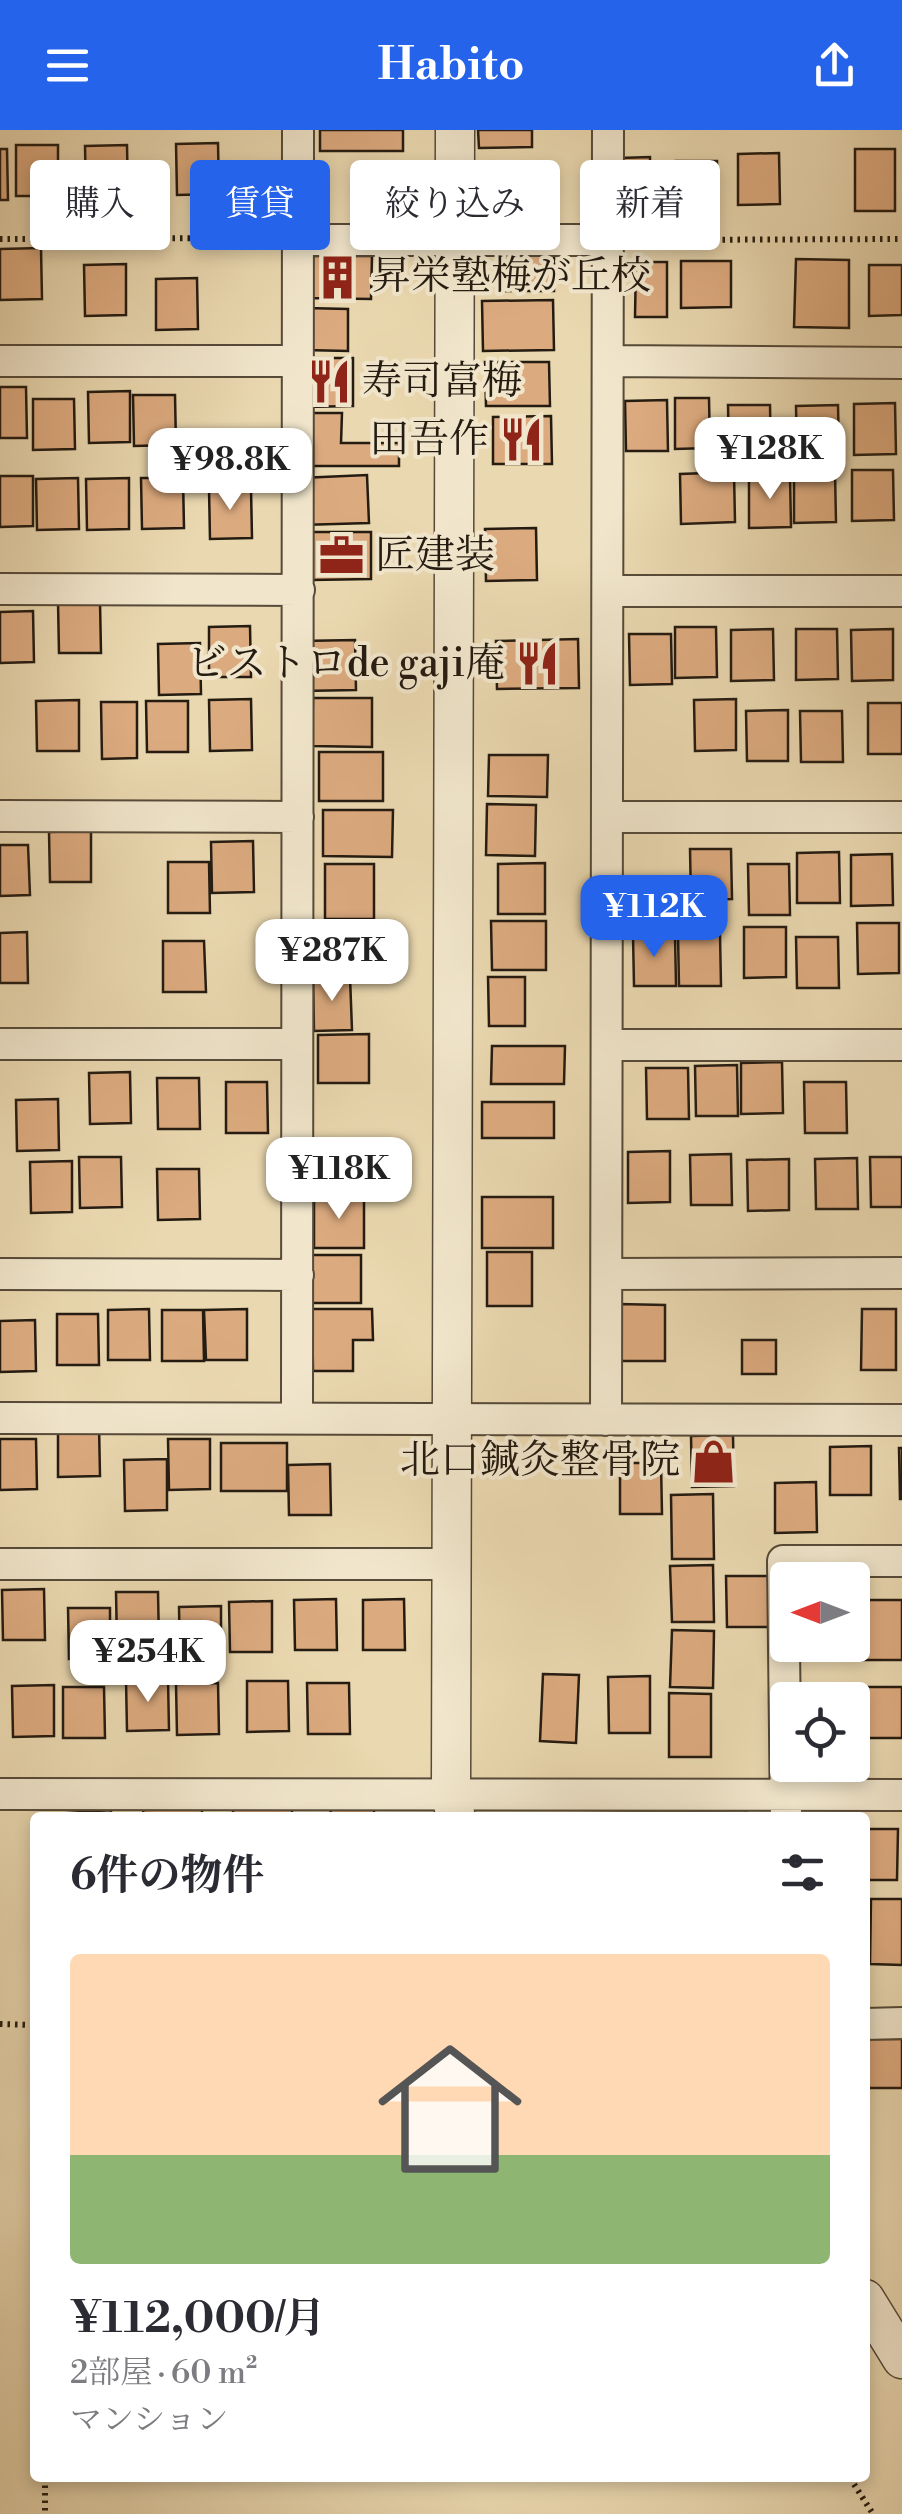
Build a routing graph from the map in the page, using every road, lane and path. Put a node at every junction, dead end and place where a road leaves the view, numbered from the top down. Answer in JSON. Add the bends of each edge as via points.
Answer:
{"nodes":[{"id":1,"x":298,"y":130,"type":"edge"},
{"id":2,"x":456,"y":130,"type":"edge"},
{"id":3,"x":608,"y":130,"type":"edge"},
{"id":4,"x":298,"y":160,"type":"edge"},
{"id":5,"x":456,"y":160,"type":"edge"},
{"id":6,"x":608,"y":160,"type":"edge"},
{"id":7,"x":0,"y":238,"type":"edge"},
{"id":8,"x":190,"y":239,"type":"edge"},
{"id":9,"x":902,"y":239,"type":"edge"},
{"id":10,"x":720,"y":240,"type":"edge"},
{"id":11,"x":298,"y":250,"type":"edge"},
{"id":12,"x":456,"y":250,"type":"edge"},
{"id":13,"x":609,"y":250,"type":"edge"},
{"id":14,"x":0,"y":361,"type":"edge"},
{"id":15,"x":298,"y":361,"type":"junction"},
{"id":16,"x":609,"y":361,"type":"junction"},
{"id":17,"x":902,"y":363,"type":"edge"},
{"id":18,"x":0,"y":589,"type":"edge"},
{"id":19,"x":299,"y":590,"type":"junction"},
{"id":20,"x":609,"y":591,"type":"junction"},
{"id":21,"x":902,"y":591,"type":"edge"},
{"id":22,"x":0,"y":816,"type":"edge"},
{"id":23,"x":298,"y":817,"type":"junction"},
{"id":24,"x":608,"y":817,"type":"junction"},
{"id":25,"x":902,"y":817,"type":"edge"},
{"id":26,"x":0,"y":1044,"type":"edge"},
{"id":27,"x":297,"y":1044,"type":"junction"},
{"id":28,"x":609,"y":1045,"type":"junction"},
{"id":29,"x":902,"y":1045,"type":"edge"},
{"id":30,"x":902,"y":1273,"type":"edge"},
{"id":31,"x":0,"y":1274,"type":"edge"},
{"id":32,"x":298,"y":1274,"type":"junction"},
{"id":33,"x":608,"y":1274,"type":"junction"},
{"id":34,"x":0,"y":1418,"type":"edge"},
{"id":35,"x":297,"y":1418,"type":"junction"},
{"id":36,"x":452,"y":1419,"type":"junction"},
{"id":37,"x":606,"y":1420,"type":"junction"},
{"id":38,"x":902,"y":1420,"type":"edge"},
{"id":39,"x":902,"y":1561,"type":"edge"},
{"id":40,"x":0,"y":1564,"type":"edge"},
{"id":41,"x":452,"y":1564,"type":"junction"},
{"id":42,"x":0,"y":1794,"type":"edge"},
{"id":43,"x":902,"y":1795,"type":"edge"},
{"id":44,"x":453,"y":1806,"type":"edge"},
{"id":45,"x":786,"y":1806,"type":"edge"},
{"id":46,"x":0,"y":2024,"type":"edge"},
{"id":47,"x":870,"y":2024,"type":"edge"},
{"id":48,"x":902,"y":2024,"type":"edge"},
{"id":49,"x":30,"y":2025,"type":"edge"},
{"id":50,"x":870,"y":2306,"type":"edge"},
{"id":51,"x":902,"y":2359,"type":"edge"},
{"id":52,"x":45,"y":2482,"type":"edge"},
{"id":53,"x":853,"y":2482,"type":"edge"},
{"id":54,"x":45,"y":2514,"type":"edge"},
{"id":55,"x":873,"y":2514,"type":"edge"}],
"edges":[{"from":1,"to":4,"type":"street"},
{"from":2,"to":5,"type":"street"},
{"from":3,"to":6,"type":"street"},
{"from":7,"to":8,"type":"path"},
{"from":9,"to":10,"type":"path"},
{"from":11,"to":15,"type":"street"},
{"from":12,"to":36,"type":"street"},
{"from":13,"to":16,"type":"street"},
{"from":14,"to":15,"type":"street"},
{"from":15,"to":19,"type":"street"},
{"from":16,"to":17,"type":"street"},
{"from":16,"to":20,"type":"street"},
{"from":18,"to":19,"type":"street"},
{"from":19,"to":23,"type":"street"},
{"from":20,"to":21,"type":"street"},
{"from":20,"to":24,"type":"street"},
{"from":22,"to":23,"type":"street"},
{"from":23,"to":27,"type":"street"},
{"from":24,"to":25,"type":"street"},
{"from":24,"to":28,"type":"street"},
{"from":26,"to":27,"type":"street"},
{"from":27,"to":32,"type":"street"},
{"from":28,"to":29,"type":"street"},
{"from":28,"to":33,"type":"street"},
{"from":30,"to":33,"type":"street"},
{"from":31,"to":32,"type":"street"},
{"from":32,"to":35,"type":"street"},
{"from":33,"to":37,"type":"street"},
{"from":34,"to":35,"type":"street"},
{"from":35,"to":36,"type":"street"},
{"from":36,"to":37,"type":"street"},
{"from":36,"to":41,"type":"street"},
{"from":37,"to":38,"type":"street"},
{"from":39,"to":45,"type":"street","via":[[783,1561]]},
{"from":40,"to":41,"type":"street"},
{"from":41,"to":44,"type":"street"},
{"from":42,"to":44,"type":"street"},
{"from":43,"to":45,"type":"street"},
{"from":44,"to":45,"type":"street"},
{"from":46,"to":49,"type":"path"},
{"from":47,"to":48,"type":"street"},
{"from":50,"to":51,"type":"street"},
{"from":52,"to":54,"type":"path"},
{"from":53,"to":55,"type":"path"}]}
